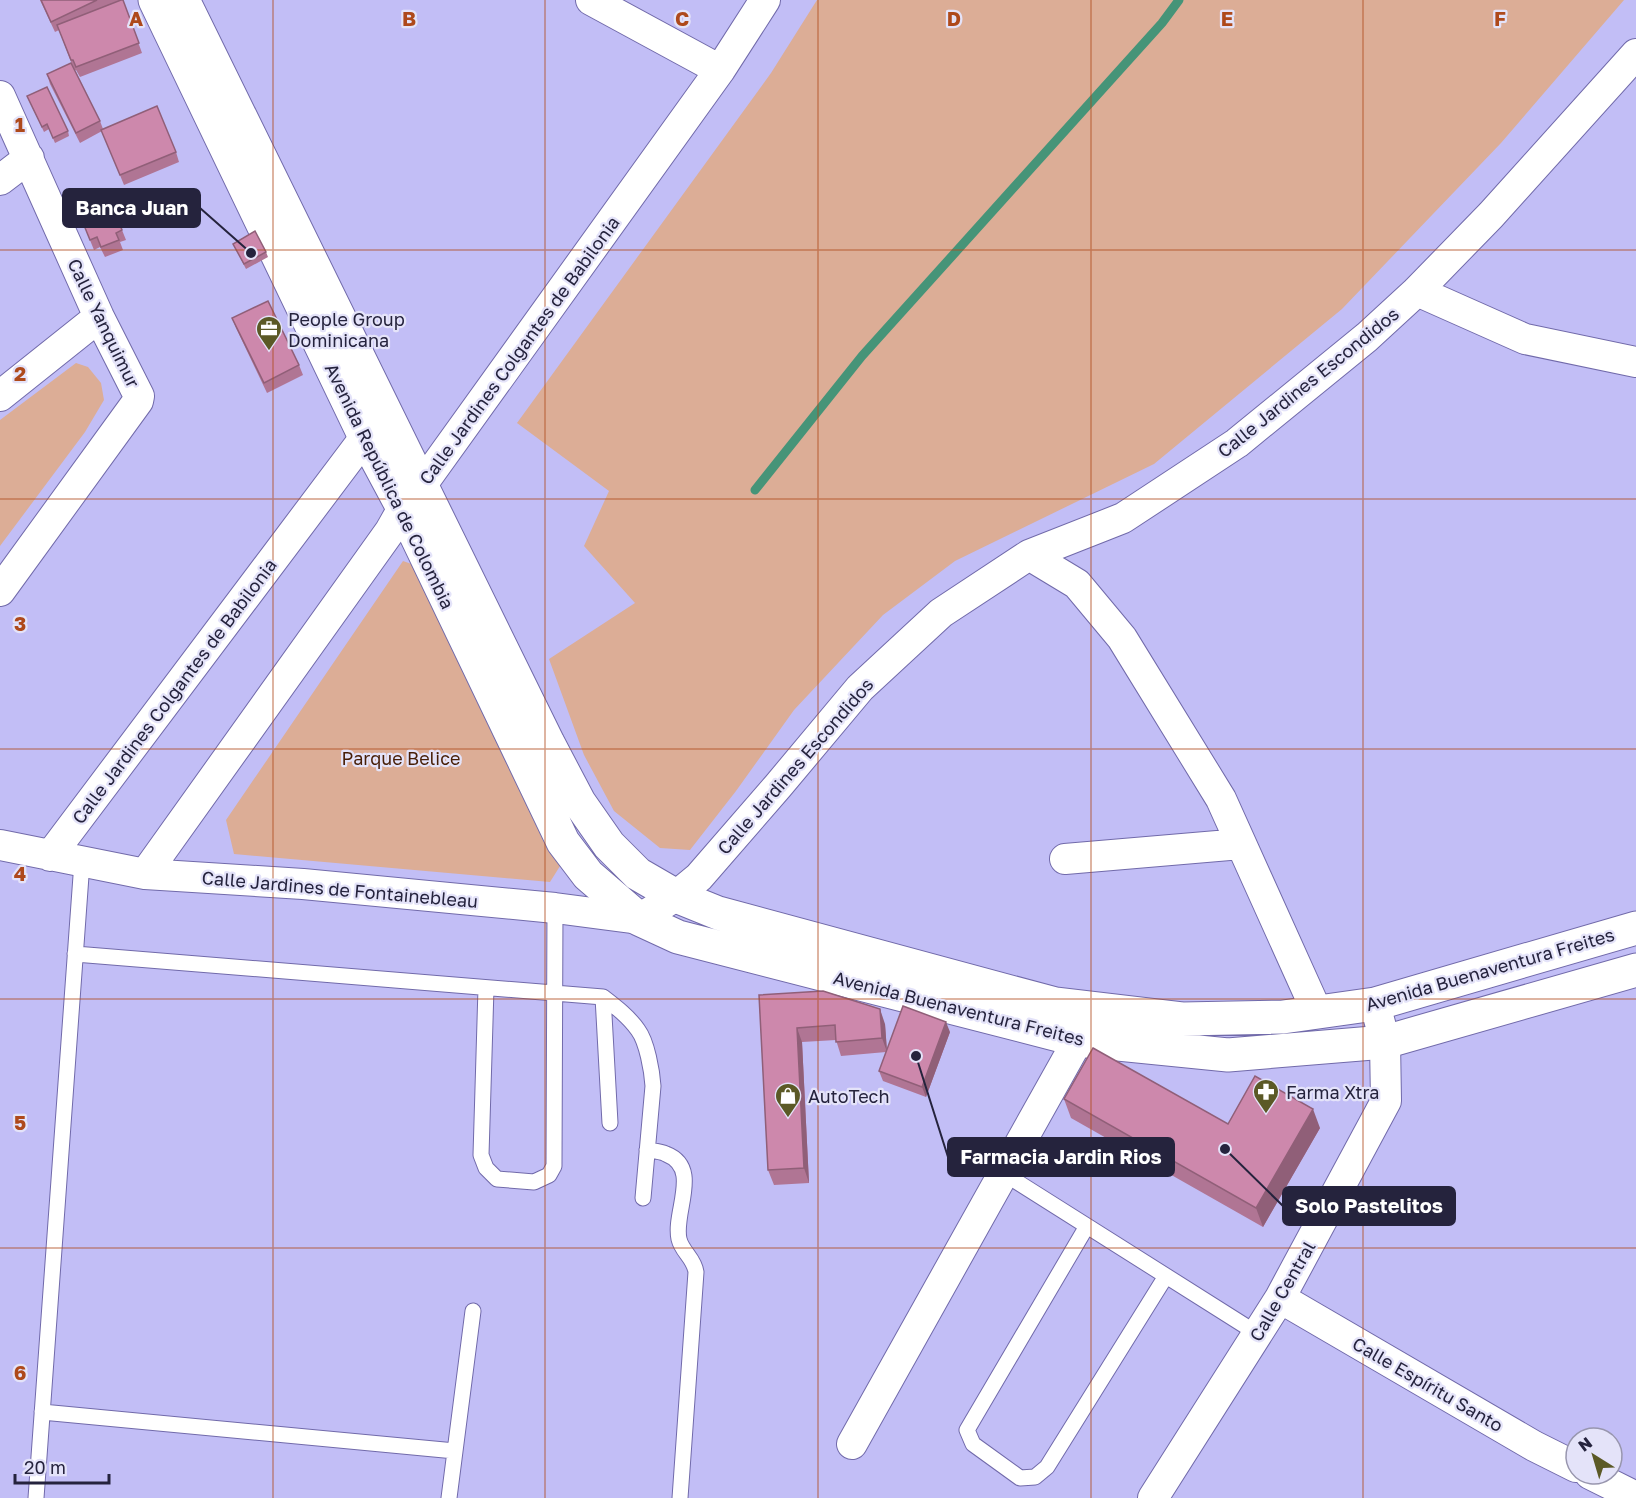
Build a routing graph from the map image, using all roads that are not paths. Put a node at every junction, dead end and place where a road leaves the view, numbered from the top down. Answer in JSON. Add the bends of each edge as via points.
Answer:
{"nodes":[{"id":1,"x":155,"y":0,"type":"edge"},
{"id":2,"x":183,"y":0,"type":"edge"},
{"id":3,"x":591,"y":0,"type":"edge"},
{"id":4,"x":765,"y":0,"type":"edge"},
{"id":5,"x":1636,"y":54,"type":"edge"},
{"id":6,"x":720,"y":70,"type":"junction"},
{"id":7,"x":0,"y":96,"type":"edge"},
{"id":8,"x":29,"y":158,"type":"junction"},
{"id":9,"x":0,"y":180,"type":"edge"},
{"id":10,"x":1418,"y":291,"type":"junction"},
{"id":11,"x":99,"y":317,"type":"junction"},
{"id":12,"x":1636,"y":362,"type":"edge"},
{"id":13,"x":0,"y":396,"type":"edge"},
{"id":14,"x":385,"y":411,"type":"junction"},
{"id":15,"x":365,"y":437,"type":"junction"},
{"id":16,"x":412,"y":497,"type":"junction"},
{"id":17,"x":1029,"y":555,"type":"junction"},
{"id":18,"x":0,"y":591,"type":"edge"},
{"id":19,"x":1241,"y":844,"type":"junction"},
{"id":20,"x":0,"y":845,"type":"edge"},
{"id":21,"x":50,"y":856,"type":"junction"},
{"id":22,"x":1065,"y":859,"type":"dead end"},
{"id":23,"x":82,"y":862,"type":"junction"},
{"id":24,"x":145,"y":874,"type":"junction"},
{"id":25,"x":676,"y":896,"type":"junction"},
{"id":26,"x":555,"y":908,"type":"junction"},
{"id":27,"x":639,"y":919,"type":"junction"},
{"id":28,"x":1636,"y":928,"type":"edge"},
{"id":29,"x":75,"y":954,"type":"junction"},
{"id":30,"x":1636,"y":970,"type":"edge"},
{"id":31,"x":486,"y":988,"type":"junction"},
{"id":32,"x":554,"y":993,"type":"junction"},
{"id":33,"x":603,"y":997,"type":"junction"},
{"id":34,"x":1375,"y":1004,"type":"junction"},
{"id":35,"x":1317,"y":1012,"type":"junction"},
{"id":36,"x":1078,"y":1040,"type":"junction"},
{"id":37,"x":1385,"y":1042,"type":"junction"},
{"id":38,"x":610,"y":1123,"type":"dead end"},
{"id":39,"x":647,"y":1150,"type":"junction"},
{"id":40,"x":1003,"y":1173,"type":"junction"},
{"id":41,"x":643,"y":1198,"type":"dead end"},
{"id":42,"x":1087,"y":1226,"type":"junction"},
{"id":43,"x":1166,"y":1276,"type":"junction"},
{"id":44,"x":1280,"y":1298,"type":"junction"},
{"id":45,"x":473,"y":1311,"type":"dead end"},
{"id":46,"x":1258,"y":1334,"type":"junction"},
{"id":47,"x":42,"y":1412,"type":"junction"},
{"id":48,"x":852,"y":1444,"type":"dead end"},
{"id":49,"x":455,"y":1451,"type":"junction"},
{"id":50,"x":1564,"y":1461,"type":"edge"},
{"id":51,"x":1614,"y":1486,"type":"edge"},
{"id":52,"x":1636,"y":1497,"type":"edge"},
{"id":53,"x":36,"y":1498,"type":"edge"},
{"id":54,"x":449,"y":1498,"type":"edge"},
{"id":55,"x":680,"y":1498,"type":"edge"},
{"id":56,"x":1153,"y":1498,"type":"edge"}],
"edges":[{"from":1,"to":15,"type":"main road","name":"Avenida República de Colombia"},
{"from":2,"to":14,"type":"main road","name":"Avenida República de Colombia"},
{"from":3,"to":6,"type":"street"},
{"from":4,"to":6,"type":"street","name":"Calle Jardines Colgantes de Babilonia"},
{"from":5,"to":10,"type":"street","name":"Calle Jardines Escondidos"},
{"from":6,"to":16,"type":"street","name":"Calle Jardines Colgantes de Babilonia"},
{"from":7,"to":8,"type":"street","name":"Calle Yanquimur"},
{"from":8,"to":9,"type":"street"},
{"from":8,"to":11,"type":"street","name":"Calle Yanquimur"},
{"from":10,"to":12,"type":"street","via":[[1525,339]]},
{"from":10,"to":17,"type":"street","name":"Calle Jardines Escondidos","via":[[1237,443],[1123,518]]},
{"from":11,"to":13,"type":"street"},
{"from":11,"to":18,"type":"street","name":"Calle Yanquimur","via":[[140,396]]},
{"from":14,"to":15,"type":"street","name":"Calle Jardines Colgantes de Babilonia"},
{"from":14,"to":16,"type":"main road","name":"Avenida República de Colombia"},
{"from":15,"to":16,"type":"main road","name":"Avenida República de Colombia"},
{"from":15,"to":21,"type":"street","name":"Calle Jardines Colgantes de Babilonia"},
{"from":16,"to":24,"type":"street","name":"Calle Jardines Colgantes de Babilonia"},
{"from":16,"to":25,"type":"main road","name":"Avenida República de Colombia","via":[[579,802],[609,845],[638,874]]},
{"from":16,"to":27,"type":"main road","name":"Avenida República de Colombia","via":[[563,842],[588,875]]},
{"from":17,"to":19,"type":"street","via":[[1077,584],[1122,638],[1221,799]]},
{"from":17,"to":25,"type":"street","name":"Calle Jardines Escondidos","via":[[941,613],[860,687],[699,877]]},
{"from":19,"to":22,"type":"street"},
{"from":19,"to":35,"type":"street"},
{"from":20,"to":21,"type":"street","name":"Calle Jardines de Fontainebleau"},
{"from":21,"to":23,"type":"street","name":"Calle Jardines de Fontainebleau"},
{"from":23,"to":24,"type":"street","name":"Calle Jardines de Fontainebleau"},
{"from":23,"to":29,"type":"lane"},
{"from":24,"to":26,"type":"street","name":"Calle Jardines de Fontainebleau","via":[[303,884]]},
{"from":25,"to":27,"type":"street"},
{"from":25,"to":35,"type":"main road","name":"Avenida Buenaventura Freites","via":[[718,913],[1055,1004],[1182,1019],[1283,1017]]},
{"from":26,"to":27,"type":"street","name":"Calle Jardines de Fontainebleau"},
{"from":26,"to":32,"type":"lane"},
{"from":27,"to":36,"type":"main road","name":"Avenida Buenaventura Freites","via":[[678,937]]},
{"from":28,"to":34,"type":"main road","name":"Avenida Buenaventura Freites"},
{"from":29,"to":31,"type":"lane"},
{"from":29,"to":47,"type":"lane"},
{"from":30,"to":37,"type":"main road","name":"Avenida Buenaventura Freites"},
{"from":31,"to":32,"type":"lane"},
{"from":31,"to":32,"type":"lane","via":[[481,1155],[486,1168],[497,1179],[534,1182],[549,1175],[554,1166]]},
{"from":32,"to":33,"type":"lane"},
{"from":33,"to":38,"type":"lane"},
{"from":33,"to":39,"type":"lane","via":[[640,1032],[652,1068]]},
{"from":34,"to":35,"type":"main road","name":"Avenida Buenaventura Freites"},
{"from":34,"to":37,"type":"street","name":"Calle Central"},
{"from":36,"to":37,"type":"main road","name":"Avenida Buenaventura Freites","via":[[1228,1055]]},
{"from":36,"to":40,"type":"street"},
{"from":37,"to":44,"type":"street","name":"Calle Central","via":[[1386,1101]]},
{"from":39,"to":41,"type":"lane"},
{"from":39,"to":55,"type":"lane","via":[[666,1153],[683,1169],[679,1241],[696,1272]]},
{"from":40,"to":42,"type":"lane"},
{"from":40,"to":48,"type":"street"},
{"from":42,"to":43,"type":"lane"},
{"from":42,"to":43,"type":"lane","via":[[967,1430],[973,1444],[1020,1478],[1035,1477],[1047,1467]]},
{"from":43,"to":46,"type":"lane"},
{"from":44,"to":46,"type":"street","name":"Calle Central"},
{"from":44,"to":50,"type":"street","name":"Calle Espíritu Santo"},
{"from":45,"to":49,"type":"lane"},
{"from":46,"to":56,"type":"street","name":"Calle Central"},
{"from":47,"to":49,"type":"lane"},
{"from":47,"to":53,"type":"lane"},
{"from":49,"to":54,"type":"lane"},
{"from":51,"to":52,"type":"street"}]}
